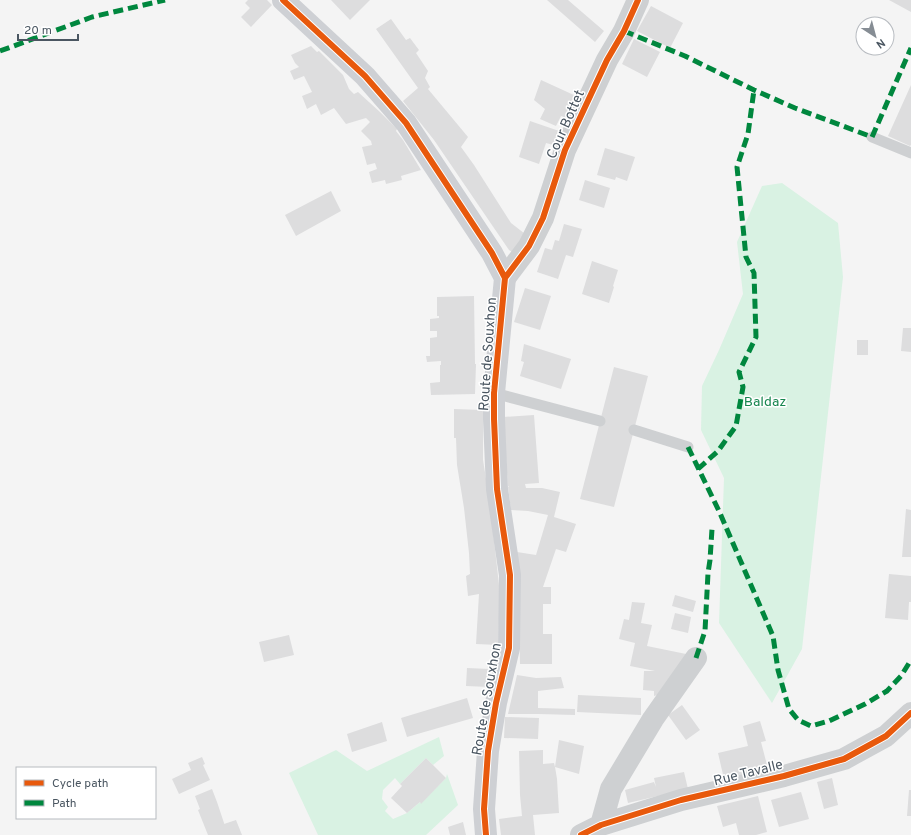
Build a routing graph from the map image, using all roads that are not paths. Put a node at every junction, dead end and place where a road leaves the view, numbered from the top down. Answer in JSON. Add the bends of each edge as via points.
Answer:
{"nodes":[{"id":1,"x":283,"y":0,"type":"edge"},
{"id":2,"x":638,"y":0,"type":"edge"},
{"id":3,"x":872,"y":137,"type":"dead end"},
{"id":4,"x":911,"y":153,"type":"edge"},
{"id":5,"x":504,"y":278,"type":"junction"},
{"id":6,"x":494,"y":393,"type":"junction"},
{"id":7,"x":600,"y":421,"type":"dead end"},
{"id":8,"x":634,"y":430,"type":"dead end"},
{"id":9,"x":688,"y":447,"type":"dead end"},
{"id":10,"x":696,"y":658,"type":"dead end"},
{"id":11,"x":911,"y":713,"type":"edge"},
{"id":12,"x":601,"y":825,"type":"junction"},
{"id":13,"x":486,"y":835,"type":"edge"},
{"id":14,"x":581,"y":835,"type":"edge"}],
"edges":[{"from":1,"to":5,"type":"street","name":"Route de Souxhon","via":[[365,76],[406,123],[492,253]]},
{"from":2,"to":5,"type":"street","name":"Cour Bottet","via":[[565,150],[543,218],[529,246]]},
{"from":3,"to":4,"type":"lane"},
{"from":5,"to":6,"type":"street","name":"Route de Souxhon"},
{"from":6,"to":7,"type":"lane"},
{"from":6,"to":13,"type":"street","name":"Route de Souxhon","via":[[497,489],[510,575],[509,648],[488,751],[484,809]]},
{"from":8,"to":9,"type":"lane"},
{"from":10,"to":12,"type":"street","via":[[653,718],[611,789]]},
{"from":11,"to":12,"type":"street","name":"Rue Tavalle","via":[[886,736],[844,759],[681,800]]},
{"from":12,"to":14,"type":"street","name":"Rue Tavalle"}]}
